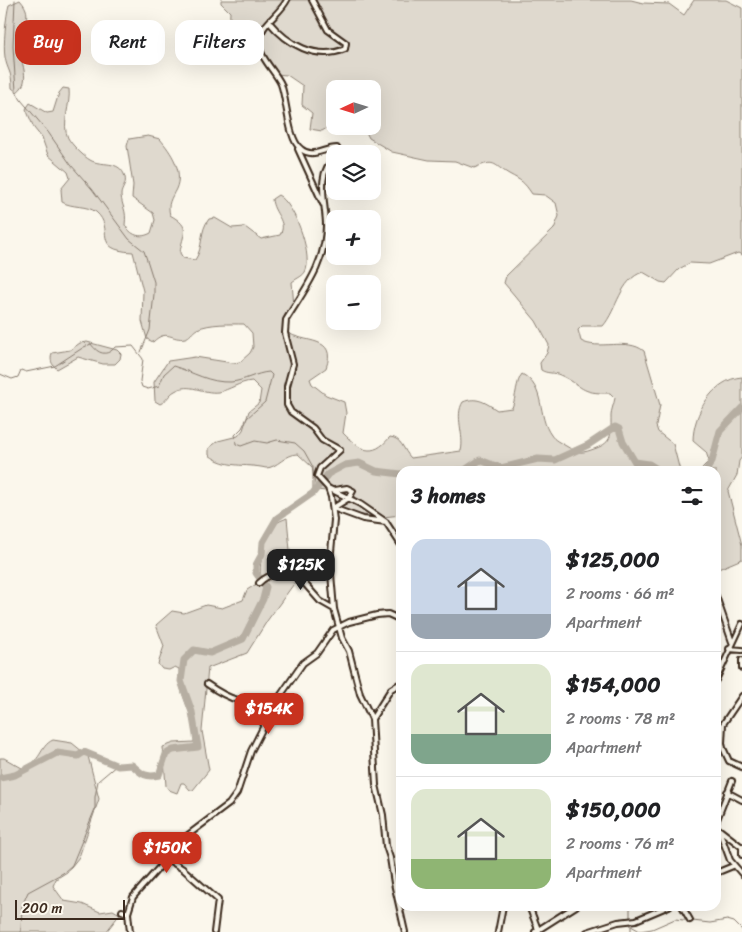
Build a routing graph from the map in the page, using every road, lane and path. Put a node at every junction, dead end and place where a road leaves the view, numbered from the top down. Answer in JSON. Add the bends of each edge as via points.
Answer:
{"nodes":[{"id":1,"x":287,"y":0,"type":"edge"},
{"id":2,"x":312,"y":0,"type":"edge"},
{"id":3,"x":269,"y":22,"type":"junction"},
{"id":4,"x":298,"y":147,"type":"junction"},
{"id":5,"x":326,"y":151,"type":"edge"},
{"id":6,"x":326,"y":169,"type":"edge"},
{"id":7,"x":325,"y":208,"type":"junction"},
{"id":8,"x":328,"y":488,"type":"junction"},
{"id":9,"x":335,"y":490,"type":"junction"},
{"id":10,"x":349,"y":498,"type":"junction"},
{"id":11,"x":333,"y":508,"type":"junction"},
{"id":12,"x":386,"y":522,"type":"junction"},
{"id":13,"x":396,"y":537,"type":"edge"},
{"id":14,"x":259,"y":582,"type":"dead end"},
{"id":15,"x":334,"y":609,"type":"junction"},
{"id":16,"x":721,"y":610,"type":"edge"},
{"id":17,"x":396,"y":618,"type":"edge"},
{"id":18,"x":742,"y":624,"type":"edge"},
{"id":19,"x":338,"y":625,"type":"junction"},
{"id":20,"x":732,"y":642,"type":"junction"},
{"id":21,"x":729,"y":650,"type":"junction"},
{"id":22,"x":742,"y":650,"type":"edge"},
{"id":23,"x":742,"y":660,"type":"edge"},
{"id":24,"x":721,"y":668,"type":"edge"},
{"id":25,"x":741,"y":669,"type":"edge"},
{"id":26,"x":207,"y":684,"type":"dead end"},
{"id":27,"x":396,"y":686,"type":"edge"},
{"id":28,"x":742,"y":696,"type":"edge"},
{"id":29,"x":276,"y":702,"type":"junction"},
{"id":30,"x":372,"y":720,"type":"junction"},
{"id":31,"x":742,"y":767,"type":"edge"},
{"id":32,"x":732,"y":781,"type":"dead end"},
{"id":33,"x":727,"y":792,"type":"junction"},
{"id":34,"x":742,"y":800,"type":"edge"},
{"id":35,"x":721,"y":808,"type":"edge"},
{"id":36,"x":721,"y":830,"type":"edge"},
{"id":37,"x":721,"y":836,"type":"edge"},
{"id":38,"x":742,"y":847,"type":"edge"},
{"id":39,"x":742,"y":854,"type":"edge"},
{"id":40,"x":166,"y":858,"type":"junction"},
{"id":41,"x":733,"y":866,"type":"junction"},
{"id":42,"x":721,"y":871,"type":"edge"},
{"id":43,"x":742,"y":874,"type":"edge"},
{"id":44,"x":396,"y":892,"type":"edge"},
{"id":45,"x":122,"y":911,"type":"dead end"},
{"id":46,"x":400,"y":911,"type":"edge"},
{"id":47,"x":502,"y":911,"type":"edge"},
{"id":48,"x":531,"y":911,"type":"edge"},
{"id":49,"x":568,"y":911,"type":"edge"},
{"id":50,"x":656,"y":911,"type":"edge"},
{"id":51,"x":685,"y":911,"type":"edge"},
{"id":52,"x":128,"y":914,"type":"junction"},
{"id":53,"x":690,"y":920,"type":"dead end"},
{"id":54,"x":537,"y":931,"type":"edge"},
{"id":55,"x":130,"y":932,"type":"edge"},
{"id":56,"x":214,"y":932,"type":"edge"},
{"id":57,"x":405,"y":932,"type":"edge"},
{"id":58,"x":498,"y":932,"type":"edge"},
{"id":59,"x":586,"y":932,"type":"edge"}],
"edges":[{"from":1,"to":3,"type":"street"},
{"from":2,"to":3,"type":"street","via":[[328,30],[346,43],[345,49],[325,52],[300,48],[290,43]]},
{"from":3,"to":4,"type":"street","via":[[261,33],[260,49],[281,84]]},
{"from":4,"to":5,"type":"street","via":[[317,154]]},
{"from":4,"to":7,"type":"street"},
{"from":6,"to":7,"type":"street"},
{"from":7,"to":8,"type":"street","via":[[326,226],[319,264],[285,327],[293,356],[287,386],[288,405],[322,440],[340,450],[320,468],[317,476]]},
{"from":8,"to":9,"type":"street"},
{"from":8,"to":11,"type":"street"},
{"from":9,"to":10,"type":"street"},
{"from":9,"to":10,"type":"street","via":[[352,489]]},
{"from":10,"to":11,"type":"street"},
{"from":10,"to":12,"type":"street"},
{"from":11,"to":12,"type":"street","via":[[363,520]]},
{"from":11,"to":15,"type":"street","via":[[330,562]]},
{"from":12,"to":13,"type":"street"},
{"from":14,"to":15,"type":"street","via":[[272,573],[298,576],[320,601]]},
{"from":15,"to":19,"type":"street"},
{"from":16,"to":20,"type":"street"},
{"from":17,"to":19,"type":"street","via":[[388,614]]},
{"from":18,"to":20,"type":"street"},
{"from":19,"to":29,"type":"street","via":[[317,653],[303,663]]},
{"from":19,"to":30,"type":"street","via":[[349,651],[360,694]]},
{"from":20,"to":21,"type":"street"},
{"from":21,"to":22,"type":"street"},
{"from":21,"to":24,"type":"street"},
{"from":23,"to":25,"type":"street"},
{"from":26,"to":29,"type":"street","via":[[222,696],[242,703]]},
{"from":27,"to":30,"type":"street","via":[[391,689]]},
{"from":28,"to":31,"type":"street","via":[[723,724],[722,748],[729,760]]},
{"from":29,"to":40,"type":"street","via":[[251,751],[237,793],[224,808],[192,829]]},
{"from":30,"to":44,"type":"street","via":[[376,785]]},
{"from":32,"to":33,"type":"street"},
{"from":33,"to":34,"type":"street"},
{"from":33,"to":35,"type":"street"},
{"from":36,"to":38,"type":"street"},
{"from":37,"to":41,"type":"street"},
{"from":38,"to":39,"type":"street"},
{"from":40,"to":52,"type":"street","via":[[133,897]]},
{"from":40,"to":56,"type":"street","via":[[218,900]]},
{"from":41,"to":42,"type":"street"},
{"from":41,"to":43,"type":"street"},
{"from":45,"to":52,"type":"street"},
{"from":46,"to":57,"type":"street"},
{"from":47,"to":58,"type":"street"},
{"from":48,"to":54,"type":"street"},
{"from":49,"to":54,"type":"street"},
{"from":50,"to":59,"type":"street"},
{"from":51,"to":53,"type":"street"},
{"from":52,"to":55,"type":"street"}]}
